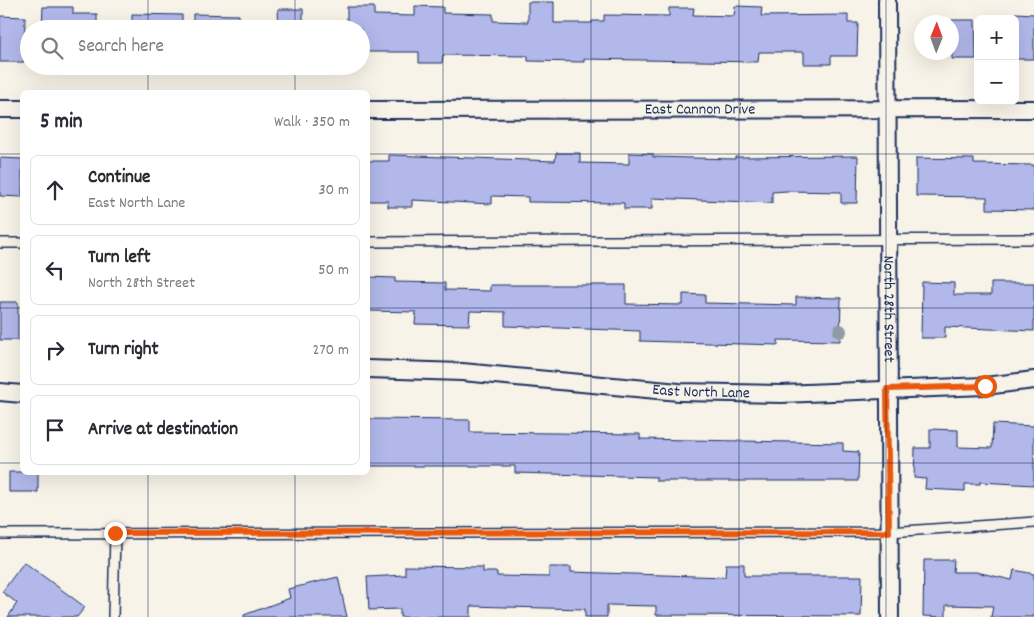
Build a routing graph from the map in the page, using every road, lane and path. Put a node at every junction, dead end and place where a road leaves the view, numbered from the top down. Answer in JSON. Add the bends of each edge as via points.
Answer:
{"nodes":[{"id":1,"x":887,"y":0,"type":"edge"},
{"id":2,"x":0,"y":109,"type":"edge"},
{"id":3,"x":20,"y":109,"type":"edge"},
{"id":4,"x":1034,"y":109,"type":"edge"},
{"id":5,"x":370,"y":110,"type":"edge"},
{"id":6,"x":886,"y":110,"type":"junction"},
{"id":7,"x":887,"y":239,"type":"junction"},
{"id":8,"x":1034,"y":239,"type":"edge"},
{"id":9,"x":370,"y":242,"type":"edge"},
{"id":10,"x":0,"y":243,"type":"edge"},
{"id":11,"x":20,"y":243,"type":"edge"},
{"id":12,"x":370,"y":369,"type":"edge"},
{"id":13,"x":1034,"y":380,"type":"edge"},
{"id":14,"x":887,"y":389,"type":"junction"},
{"id":15,"x":0,"y":392,"type":"edge"},
{"id":16,"x":20,"y":394,"type":"edge"},
{"id":17,"x":1034,"y":522,"type":"edge"},
{"id":18,"x":889,"y":532,"type":"junction"},
{"id":19,"x":115,"y":533,"type":"junction"},
{"id":20,"x":0,"y":534,"type":"edge"},
{"id":21,"x":113,"y":617,"type":"edge"},
{"id":22,"x":890,"y":617,"type":"edge"}],
"edges":[{"from":1,"to":6,"type":"street","name":"North 28th Street"},
{"from":2,"to":3,"type":"street"},
{"from":4,"to":6,"type":"street","name":"East Cannon Drive"},
{"from":5,"to":6,"type":"street","name":"East Cannon Drive"},
{"from":6,"to":7,"type":"street","name":"North 28th Street"},
{"from":7,"to":8,"type":"lane"},
{"from":7,"to":9,"type":"lane"},
{"from":7,"to":14,"type":"street","name":"North 28th Street"},
{"from":10,"to":11,"type":"lane"},
{"from":12,"to":14,"type":"street","name":"East North Lane","via":[[462,372],[679,392],[781,394]]},
{"from":13,"to":14,"type":"street","name":"East North Lane","via":[[985,386]]},
{"from":14,"to":18,"type":"street","name":"North 28th Street"},
{"from":15,"to":16,"type":"street"},
{"from":17,"to":18,"type":"lane"},
{"from":18,"to":19,"type":"lane"},
{"from":18,"to":22,"type":"street","name":"North 28th Street"},
{"from":19,"to":20,"type":"lane"},
{"from":19,"to":21,"type":"lane"}]}
